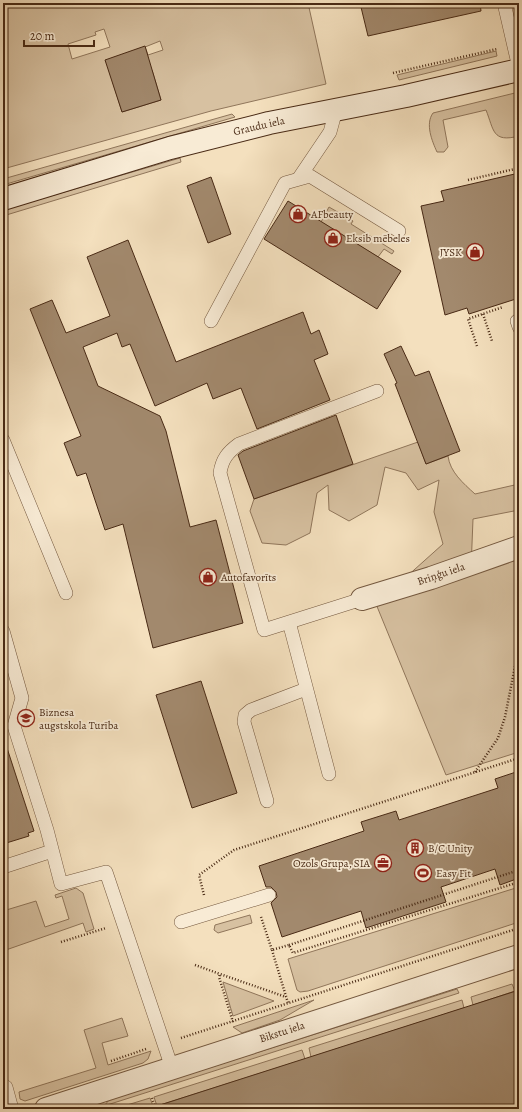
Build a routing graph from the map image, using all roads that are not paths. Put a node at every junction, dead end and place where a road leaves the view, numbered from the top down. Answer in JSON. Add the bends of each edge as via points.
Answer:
{"nodes":[{"id":1,"x":504,"y":3,"type":"edge"},
{"id":2,"x":519,"y":69,"type":"edge"},
{"id":3,"x":336,"y":110,"type":"junction"},
{"id":4,"x":299,"y":178,"type":"junction"},
{"id":5,"x":3,"y":199,"type":"edge"},
{"id":6,"x":399,"y":231,"type":"dead end"},
{"id":7,"x":519,"y":320,"type":"edge"},
{"id":8,"x":211,"y":321,"type":"dead end"},
{"id":9,"x":519,"y":326,"type":"edge"},
{"id":10,"x":377,"y":391,"type":"dead end"},
{"id":11,"x":3,"y":440,"type":"edge"},
{"id":12,"x":519,"y":547,"type":"edge"},
{"id":13,"x":66,"y":593,"type":"dead end"},
{"id":14,"x":362,"y":599,"type":"joint"},
{"id":15,"x":289,"y":622,"type":"junction"},
{"id":16,"x":3,"y":631,"type":"edge"},
{"id":17,"x":306,"y":689,"type":"junction"},
{"id":18,"x":329,"y":774,"type":"dead end"},
{"id":19,"x":266,"y":801,"type":"dead end"},
{"id":20,"x":52,"y":851,"type":"junction"},
{"id":21,"x":3,"y":868,"type":"edge"},
{"id":22,"x":269,"y":895,"type":"dead end"},
{"id":23,"x":181,"y":922,"type":"dead end"},
{"id":24,"x":519,"y":956,"type":"edge"},
{"id":25,"x":172,"y":1068,"type":"junction"},
{"id":26,"x":6,"y":1087,"type":"dead end"},
{"id":27,"x":77,"y":1104,"type":"edge"},
{"id":28,"x":12,"y":1109,"type":"edge"},
{"id":29,"x":46,"y":1109,"type":"edge"}],
"edges":[{"from":1,"to":2,"type":"lane"},
{"from":2,"to":3,"type":"street","name":"Graudu iela"},
{"from":3,"to":4,"type":"lane","via":[[330,132]]},
{"from":3,"to":5,"type":"street","name":"Graudu iela","via":[[170,148]]},
{"from":4,"to":6,"type":"lane","via":[[310,176],[318,180]]},
{"from":4,"to":8,"type":"lane","via":[[285,183]]},
{"from":7,"to":9,"type":"lane"},
{"from":10,"to":15,"type":"lane","via":[[239,444],[228,452],[221,463],[220,473],[264,630]]},
{"from":11,"to":13,"type":"lane"},
{"from":12,"to":14,"type":"street","name":"Briņģu iela"},
{"from":14,"to":15,"type":"lane"},
{"from":15,"to":17,"type":"lane"},
{"from":16,"to":20,"type":"lane","via":[[22,698],[14,726]]},
{"from":17,"to":18,"type":"lane"},
{"from":17,"to":19,"type":"lane","via":[[251,710],[245,715],[244,722]]},
{"from":20,"to":21,"type":"lane"},
{"from":20,"to":25,"type":"lane","via":[[61,884],[106,872]]},
{"from":22,"to":23,"type":"lane"},
{"from":24,"to":25,"type":"street","name":"Bikstu iela"},
{"from":25,"to":27,"type":"street","name":"Bikstu iela"},
{"from":26,"to":28,"type":"lane"},
{"from":27,"to":29,"type":"street","name":"Bikstu iela"}]}
